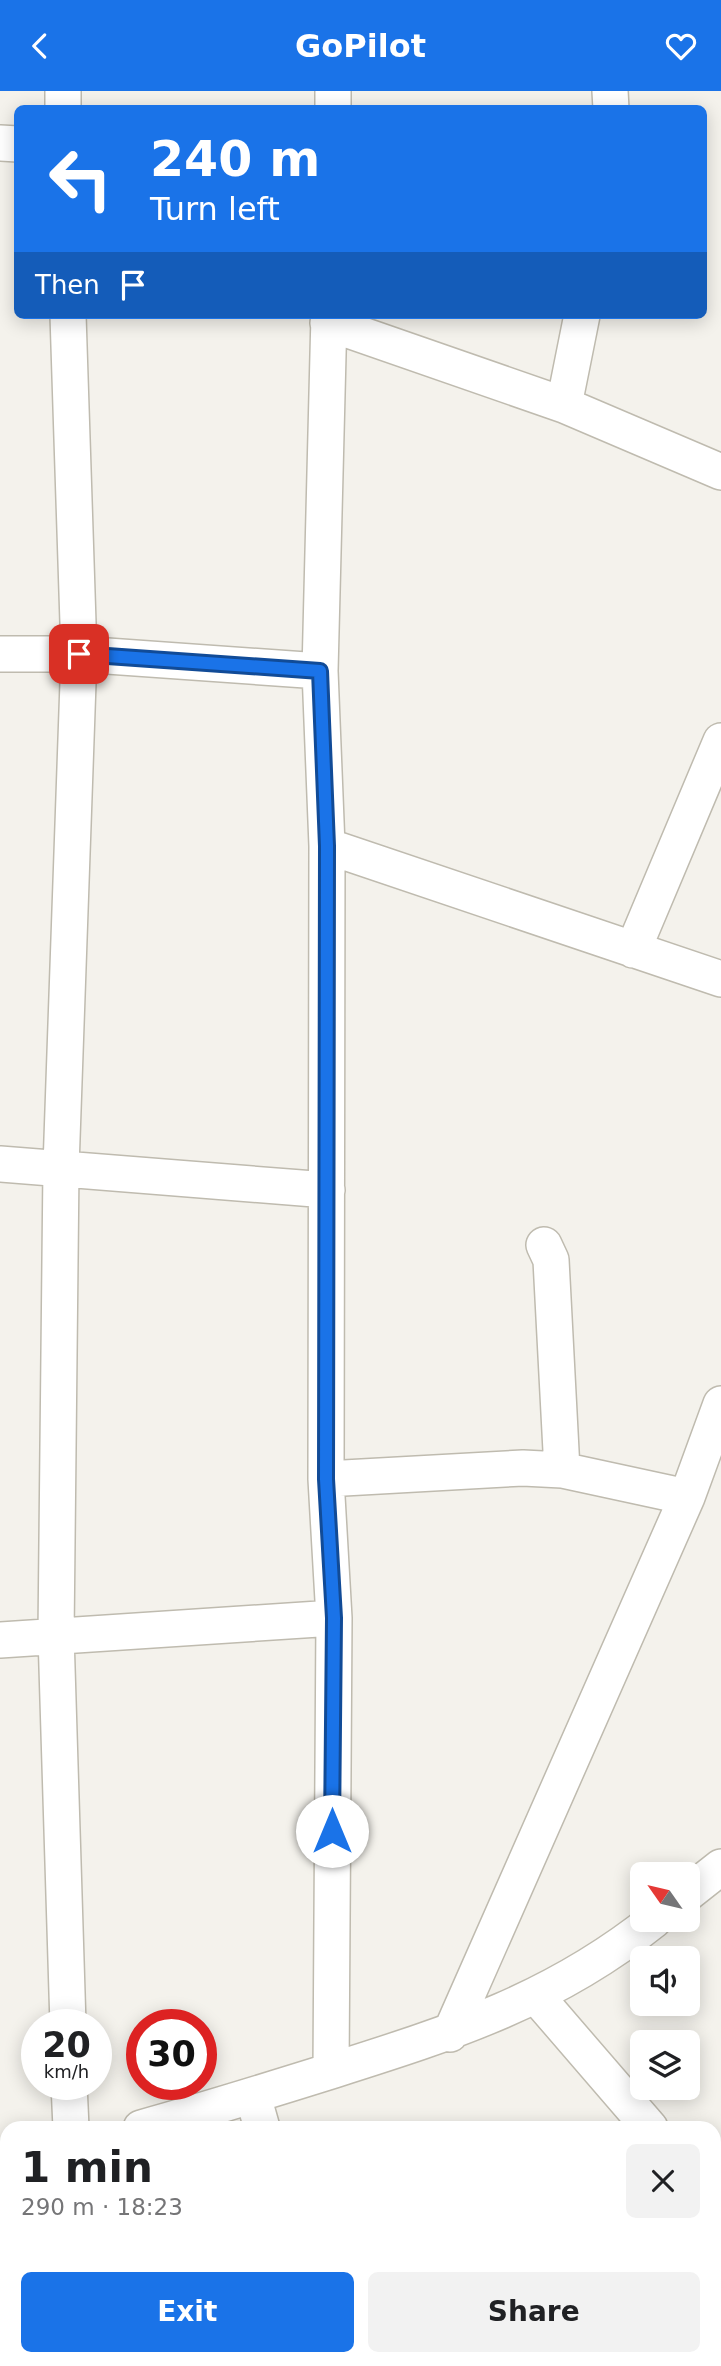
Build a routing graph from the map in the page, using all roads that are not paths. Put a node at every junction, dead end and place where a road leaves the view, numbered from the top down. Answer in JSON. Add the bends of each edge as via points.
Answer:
{"nodes":[{"id":1,"x":68,"y":319,"type":"edge"},
{"id":2,"x":329,"y":319,"type":"edge"},
{"id":3,"x":581,"y":319,"type":"edge"},
{"id":4,"x":564,"y":405,"type":"junction"},
{"id":5,"x":721,"y":472,"type":"edge"},
{"id":6,"x":0,"y":654,"type":"edge"},
{"id":7,"x":79,"y":654,"type":"junction"},
{"id":8,"x":320,"y":671,"type":"junction"},
{"id":9,"x":721,"y":741,"type":"edge"},
{"id":10,"x":327,"y":846,"type":"junction"},
{"id":11,"x":633,"y":950,"type":"junction"},
{"id":12,"x":721,"y":979,"type":"edge"},
{"id":13,"x":0,"y":1164,"type":"edge"},
{"id":14,"x":61,"y":1167,"type":"junction"},
{"id":15,"x":327,"y":1190,"type":"junction"},
{"id":16,"x":544,"y":1245,"type":"dead end"},
{"id":17,"x":721,"y":1404,"type":"edge"},
{"id":18,"x":562,"y":1470,"type":"junction"},
{"id":19,"x":326,"y":1479,"type":"junction"},
{"id":20,"x":687,"y":1497,"type":"junction"},
{"id":21,"x":334,"y":1618,"type":"junction"},
{"id":22,"x":56,"y":1635,"type":"junction"},
{"id":23,"x":0,"y":1640,"type":"edge"},
{"id":24,"x":721,"y":1867,"type":"edge"},
{"id":25,"x":700,"y":1884,"type":"edge"},
{"id":26,"x":639,"y":1932,"type":"edge"},
{"id":27,"x":537,"y":1997,"type":"junction"},
{"id":28,"x":68,"y":2009,"type":"edge"},
{"id":29,"x":450,"y":2033,"type":"junction"},
{"id":30,"x":331,"y":2071,"type":"junction"},
{"id":31,"x":70,"y":2100,"type":"edge"},
{"id":32,"x":258,"y":2112,"type":"edge"},
{"id":33,"x":71,"y":2121,"type":"edge"},
{"id":34,"x":192,"y":2121,"type":"edge"},
{"id":35,"x":644,"y":2121,"type":"edge"}],
"edges":[{"from":1,"to":7,"type":"street"},
{"from":2,"to":4,"type":"street"},
{"from":2,"to":8,"type":"street"},
{"from":3,"to":4,"type":"street"},
{"from":4,"to":5,"type":"street"},
{"from":6,"to":7,"type":"street"},
{"from":7,"to":8,"type":"street"},
{"from":7,"to":14,"type":"street"},
{"from":8,"to":10,"type":"street"},
{"from":9,"to":11,"type":"street"},
{"from":10,"to":11,"type":"street"},
{"from":10,"to":15,"type":"street"},
{"from":11,"to":12,"type":"street"},
{"from":13,"to":14,"type":"street"},
{"from":14,"to":15,"type":"street"},
{"from":14,"to":22,"type":"street"},
{"from":15,"to":19,"type":"street"},
{"from":16,"to":18,"type":"street","via":[[551,1261]]},
{"from":17,"to":20,"type":"street"},
{"from":18,"to":19,"type":"street"},
{"from":18,"to":20,"type":"street"},
{"from":19,"to":21,"type":"street"},
{"from":20,"to":29,"type":"street"},
{"from":21,"to":22,"type":"street"},
{"from":21,"to":30,"type":"street"},
{"from":22,"to":23,"type":"street"},
{"from":22,"to":28,"type":"street"},
{"from":24,"to":25,"type":"street"},
{"from":26,"to":27,"type":"street"},
{"from":27,"to":29,"type":"street"},
{"from":27,"to":35,"type":"street"},
{"from":29,"to":30,"type":"street"},
{"from":30,"to":32,"type":"street"},
{"from":31,"to":33,"type":"street"},
{"from":32,"to":34,"type":"street"}]}
